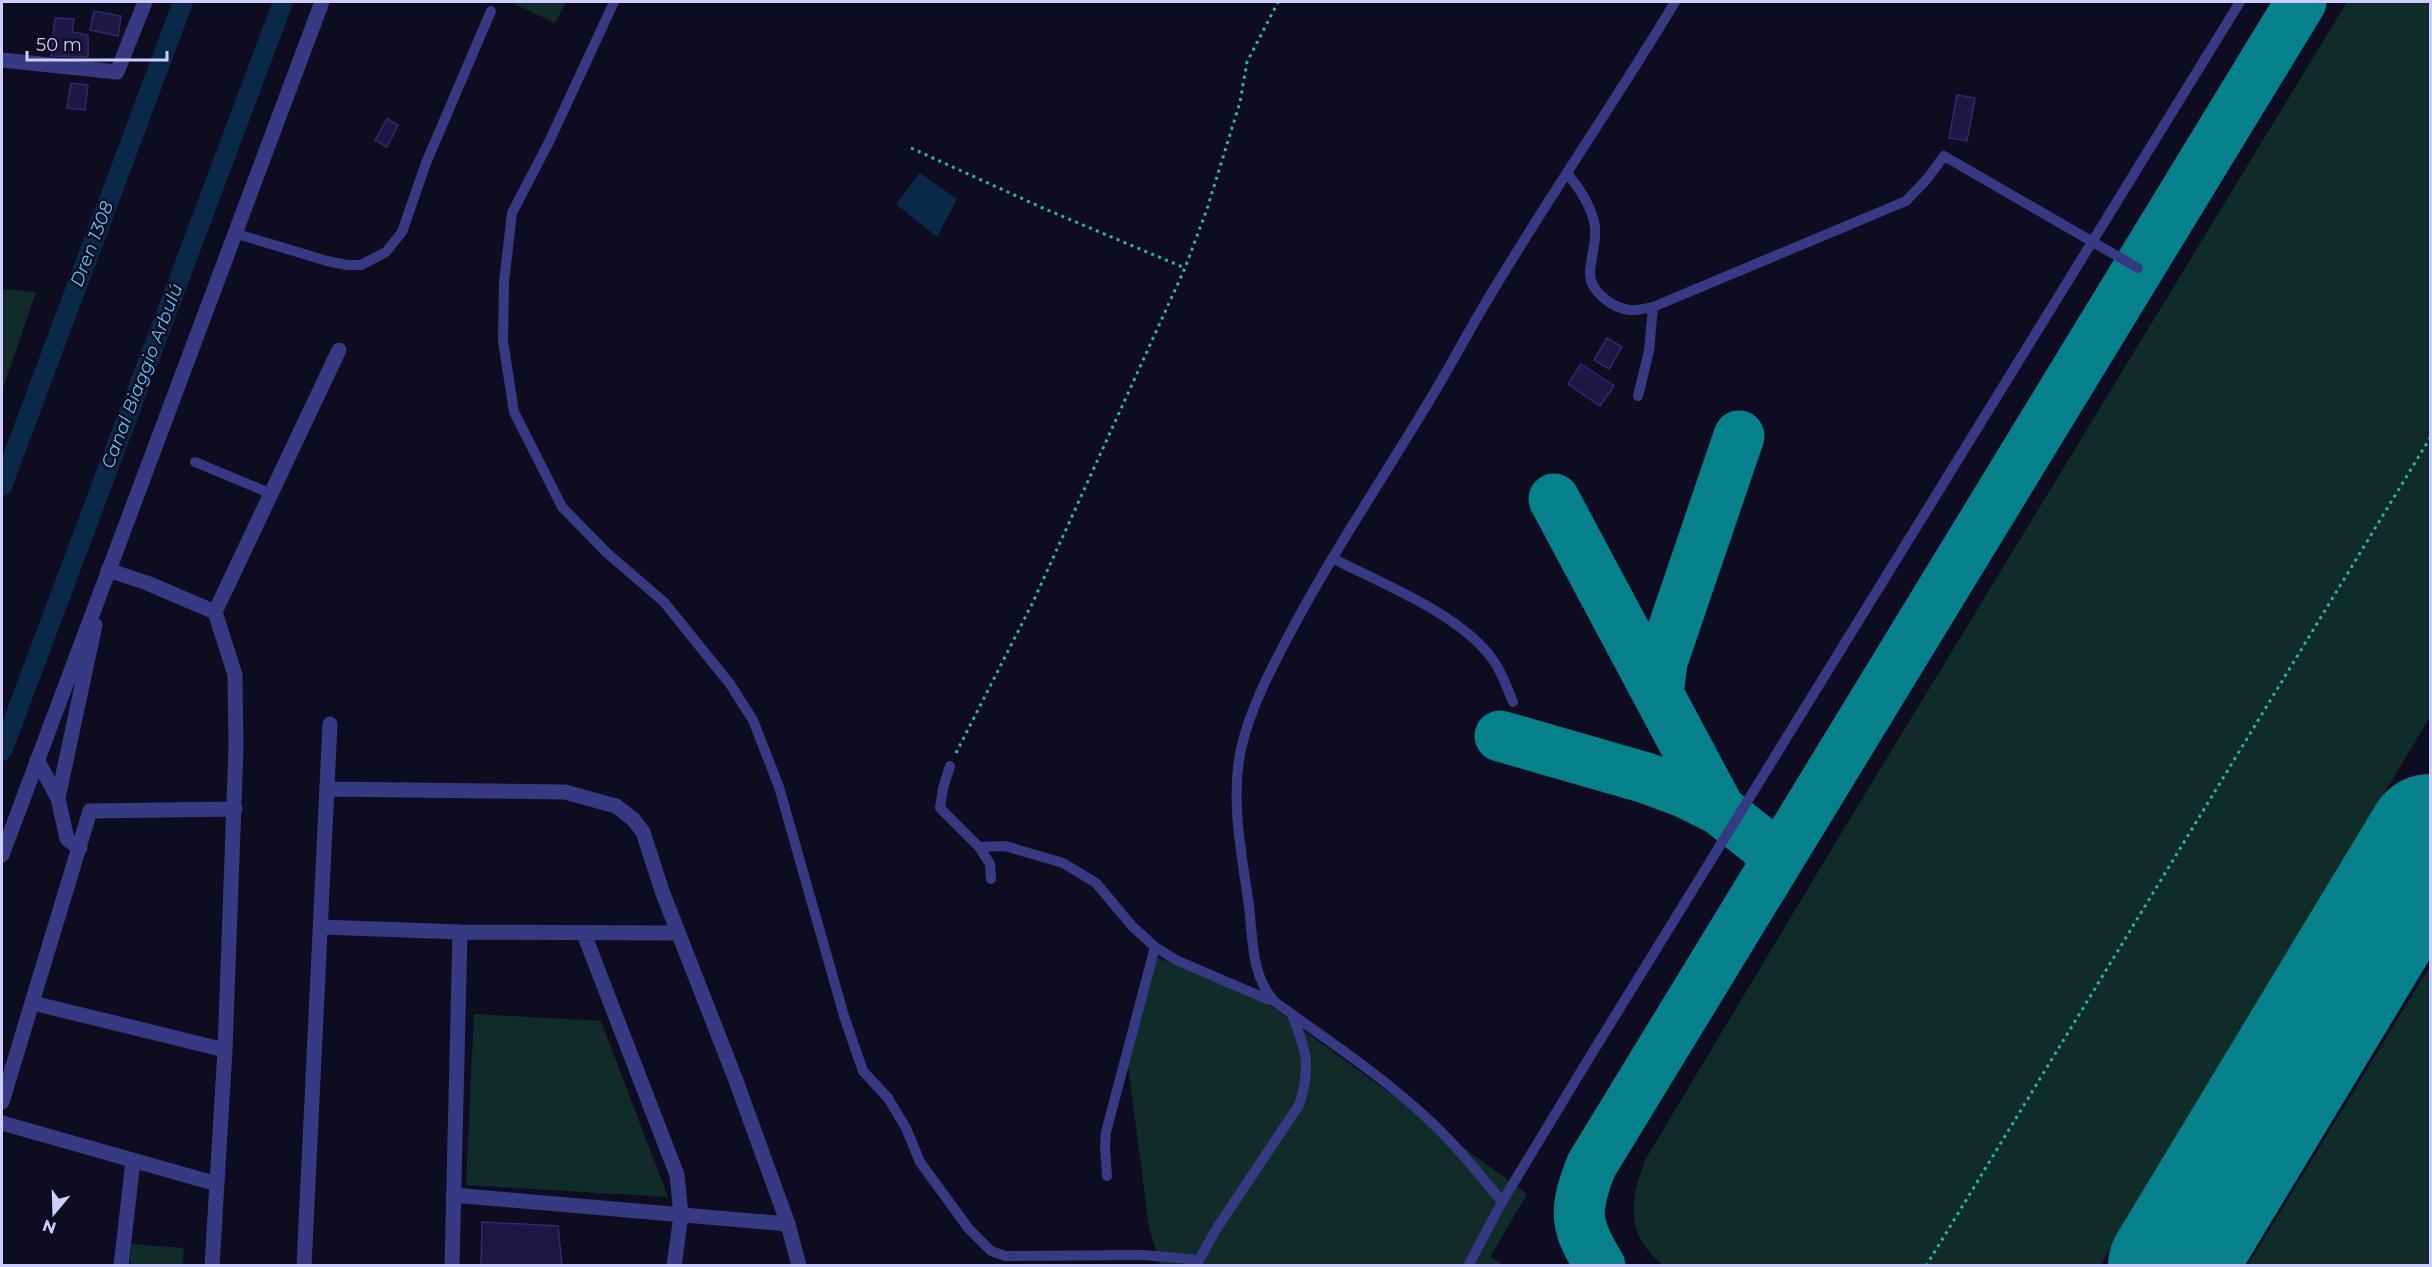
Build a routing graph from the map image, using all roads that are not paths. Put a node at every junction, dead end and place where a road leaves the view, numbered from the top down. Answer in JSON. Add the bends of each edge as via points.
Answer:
{"nodes":[{"id":1,"x":145,"y":2,"type":"edge"},
{"id":2,"x":322,"y":2,"type":"edge"},
{"id":3,"x":614,"y":2,"type":"edge"},
{"id":4,"x":1674,"y":2,"type":"edge"},
{"id":5,"x":2240,"y":2,"type":"edge"},
{"id":6,"x":491,"y":11,"type":"dead end"},
{"id":7,"x":2,"y":60,"type":"edge"},
{"id":8,"x":1567,"y":173,"type":"junction"},
{"id":9,"x":234,"y":233,"type":"junction"},
{"id":10,"x":2092,"y":242,"type":"junction"},
{"id":11,"x":2138,"y":268,"type":"dead end"},
{"id":12,"x":1653,"y":307,"type":"junction"},
{"id":13,"x":339,"y":350,"type":"dead end"},
{"id":14,"x":1638,"y":396,"type":"dead end"},
{"id":15,"x":195,"y":462,"type":"dead end"},
{"id":16,"x":272,"y":494,"type":"junction"},
{"id":17,"x":1332,"y":558,"type":"junction"},
{"id":18,"x":108,"y":570,"type":"junction"},
{"id":19,"x":99,"y":595,"type":"junction"},
{"id":20,"x":215,"y":612,"type":"junction"},
{"id":21,"x":1513,"y":702,"type":"dead end"},
{"id":22,"x":330,"y":724,"type":"dead end"},
{"id":23,"x":37,"y":760,"type":"junction"},
{"id":24,"x":950,"y":765,"type":"road end"},
{"id":25,"x":327,"y":789,"type":"junction"},
{"id":26,"x":58,"y":798,"type":"junction"},
{"id":27,"x":235,"y":810,"type":"junction"},
{"id":28,"x":979,"y":847,"type":"junction"},
{"id":29,"x":80,"y":848,"type":"junction"},
{"id":30,"x":2,"y":855,"type":"edge"},
{"id":31,"x":991,"y":879,"type":"dead end"},
{"id":32,"x":321,"y":927,"type":"junction"},
{"id":33,"x":460,"y":932,"type":"junction"},
{"id":34,"x":678,"y":933,"type":"junction"},
{"id":35,"x":584,"y":934,"type":"junction"},
{"id":36,"x":1155,"y":947,"type":"junction"},
{"id":37,"x":1275,"y":1002,"type":"junction"},
{"id":38,"x":33,"y":1003,"type":"junction"},
{"id":39,"x":1292,"y":1015,"type":"junction"},
{"id":40,"x":225,"y":1050,"type":"junction"},
{"id":41,"x":2,"y":1102,"type":"edge"},
{"id":42,"x":2,"y":1124,"type":"edge"},
{"id":43,"x":133,"y":1161,"type":"junction"},
{"id":44,"x":1107,"y":1176,"type":"dead end"},
{"id":45,"x":217,"y":1184,"type":"junction"},
{"id":46,"x":453,"y":1195,"type":"junction"},
{"id":47,"x":1502,"y":1202,"type":"junction"},
{"id":48,"x":681,"y":1215,"type":"junction"},
{"id":49,"x":788,"y":1224,"type":"junction"},
{"id":50,"x":1197,"y":1263,"type":"edge"},
{"id":51,"x":121,"y":1266,"type":"edge"},
{"id":52,"x":212,"y":1266,"type":"edge"},
{"id":53,"x":304,"y":1266,"type":"edge"},
{"id":54,"x":452,"y":1266,"type":"edge"},
{"id":55,"x":674,"y":1266,"type":"edge"},
{"id":56,"x":799,"y":1266,"type":"edge"},
{"id":57,"x":1468,"y":1266,"type":"edge"}],
"edges":[{"from":1,"to":7,"type":"street","via":[[117,72]]},
{"from":2,"to":9,"type":"street"},
{"from":3,"to":50,"type":"lane","via":[[512,213],[504,282],[503,341],[513,412],[562,507],[607,554],[664,602],[730,684],[753,720],[778,787],[862,1071],[888,1098],[920,1162],[969,1229],[991,1251],[1005,1256],[1144,1255]]},
{"from":4,"to":8,"type":"lane"},
{"from":5,"to":10,"type":"lane"},
{"from":6,"to":9,"type":"lane","via":[[426,163],[402,232],[387,252],[361,265],[347,265]]},
{"from":8,"to":12,"type":"lane","via":[[1583,194],[1594,220],[1589,274],[1593,288],[1610,303],[1630,310]]},
{"from":8,"to":17,"type":"lane"},
{"from":9,"to":18,"type":"street"},
{"from":10,"to":11,"type":"lane"},
{"from":10,"to":12,"type":"lane","via":[[1944,156],[1928,180],[1906,201]]},
{"from":10,"to":47,"type":"lane"},
{"from":12,"to":14,"type":"lane","via":[[1649,351]]},
{"from":13,"to":16,"type":"street"},
{"from":15,"to":16,"type":"lane"},
{"from":16,"to":20,"type":"street"},
{"from":17,"to":21,"type":"lane","via":[[1462,628],[1494,661]]},
{"from":17,"to":37,"type":"lane","via":[[1263,683],[1237,770],[1242,857],[1257,970],[1264,990]]},
{"from":18,"to":19,"type":"street"},
{"from":18,"to":20,"type":"street"},
{"from":19,"to":23,"type":"street"},
{"from":19,"to":26,"type":"street","via":[[93,640]]},
{"from":20,"to":27,"type":"street","via":[[235,675]]},
{"from":22,"to":25,"type":"street"},
{"from":23,"to":26,"type":"street"},
{"from":23,"to":30,"type":"street"},
{"from":24,"to":28,"type":"lane","via":[[940,808]]},
{"from":25,"to":32,"type":"street"},
{"from":25,"to":34,"type":"street","via":[[565,792],[616,806],[643,832]]},
{"from":26,"to":29,"type":"street","via":[[68,839]]},
{"from":27,"to":29,"type":"street","via":[[90,811]]},
{"from":27,"to":40,"type":"street"},
{"from":28,"to":31,"type":"lane","via":[[990,864]]},
{"from":28,"to":36,"type":"lane","via":[[1005,846],[1064,863],[1096,884]]},
{"from":29,"to":38,"type":"street"},
{"from":32,"to":33,"type":"street"},
{"from":32,"to":53,"type":"street"},
{"from":33,"to":35,"type":"street"},
{"from":33,"to":46,"type":"street"},
{"from":34,"to":35,"type":"street"},
{"from":34,"to":49,"type":"street"},
{"from":35,"to":48,"type":"street","via":[[677,1175]]},
{"from":36,"to":37,"type":"lane","via":[[1176,960]]},
{"from":36,"to":44,"type":"lane","via":[[1106,1132]]},
{"from":37,"to":39,"type":"lane"},
{"from":38,"to":40,"type":"street"},
{"from":38,"to":41,"type":"street"},
{"from":39,"to":47,"type":"lane","via":[[1371,1070],[1428,1119]]},
{"from":39,"to":50,"type":"lane","via":[[1306,1058],[1307,1082],[1299,1105]]},
{"from":40,"to":45,"type":"street"},
{"from":42,"to":43,"type":"street"},
{"from":43,"to":45,"type":"street"},
{"from":43,"to":51,"type":"street"},
{"from":45,"to":52,"type":"street"},
{"from":46,"to":48,"type":"street"},
{"from":46,"to":54,"type":"street"},
{"from":47,"to":57,"type":"lane"},
{"from":48,"to":49,"type":"street"},
{"from":48,"to":55,"type":"street"},
{"from":49,"to":56,"type":"street"}]}
